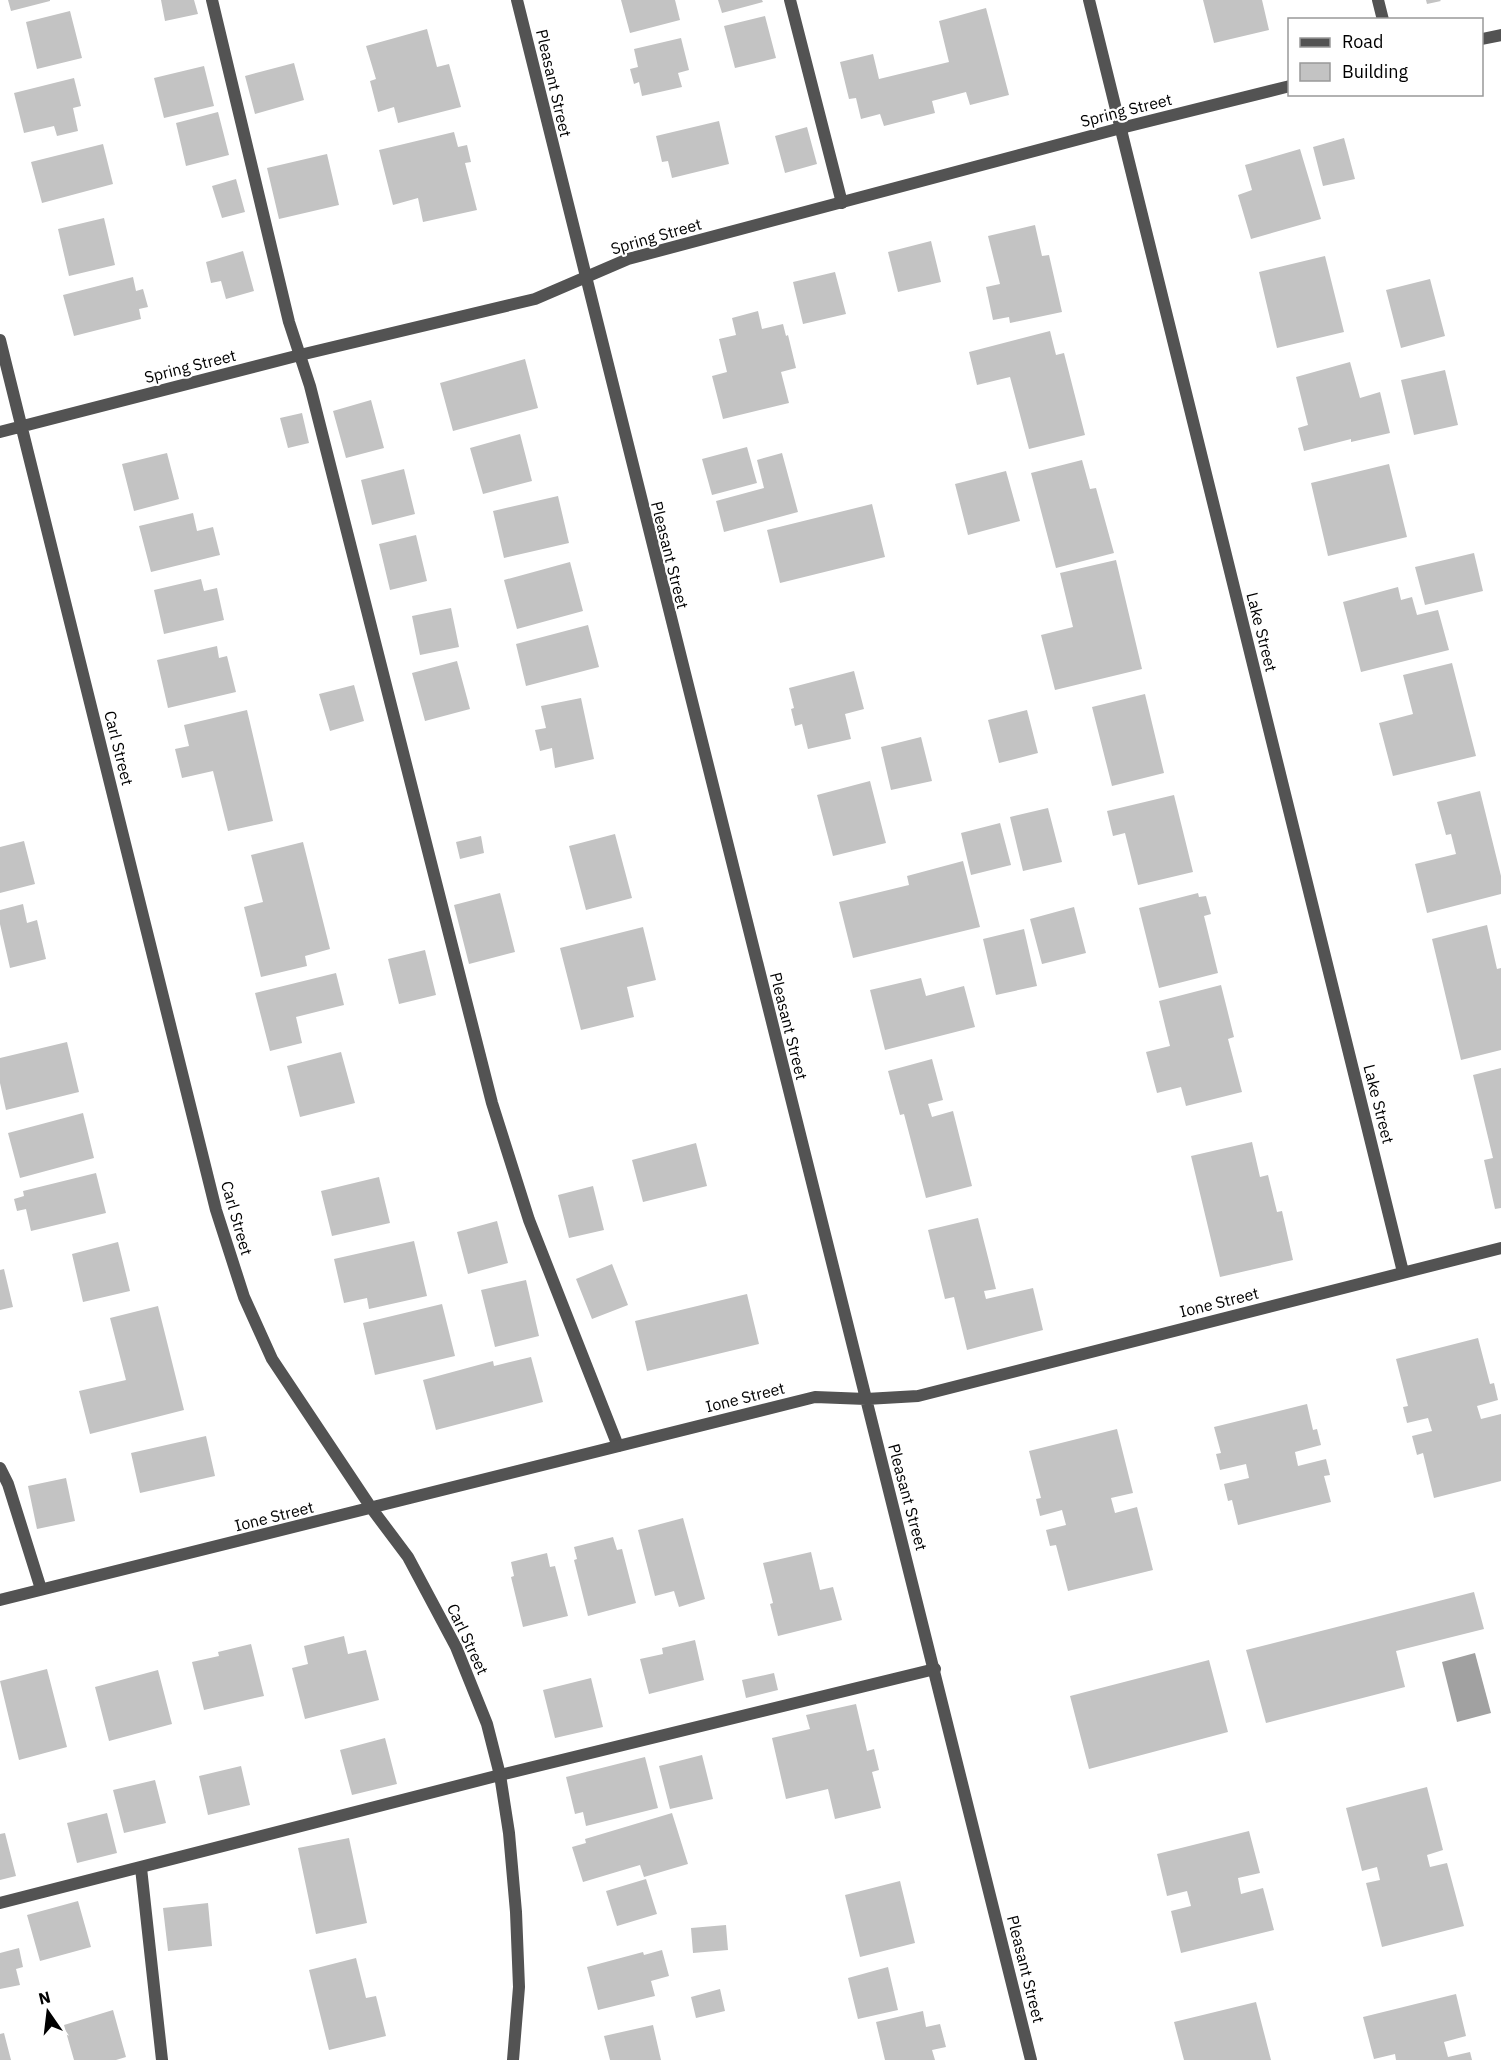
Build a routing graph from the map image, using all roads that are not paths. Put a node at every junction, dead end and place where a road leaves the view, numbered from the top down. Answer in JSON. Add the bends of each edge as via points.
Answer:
{"nodes":[{"id":1,"x":212,"y":0,"type":"edge"},
{"id":2,"x":517,"y":0,"type":"edge"},
{"id":3,"x":790,"y":0,"type":"edge"},
{"id":4,"x":1089,"y":0,"type":"edge"},
{"id":5,"x":1378,"y":0,"type":"edge"},
{"id":6,"x":1382,"y":18,"type":"edge"},
{"id":7,"x":1501,"y":34,"type":"edge"},
{"id":8,"x":1483,"y":39,"type":"edge"},
{"id":9,"x":1288,"y":86,"type":"edge"},
{"id":10,"x":1121,"y":128,"type":"junction"},
{"id":11,"x":842,"y":203,"type":"junction"},
{"id":12,"x":584,"y":278,"type":"junction"},
{"id":13,"x":0,"y":340,"type":"edge"},
{"id":14,"x":300,"y":355,"type":"junction"},
{"id":15,"x":22,"y":426,"type":"junction"},
{"id":16,"x":0,"y":432,"type":"edge"},
{"id":17,"x":1501,"y":1248,"type":"edge"},
{"id":18,"x":1403,"y":1272,"type":"junction"},
{"id":19,"x":866,"y":1399,"type":"junction"},
{"id":20,"x":618,"y":1446,"type":"junction"},
{"id":21,"x":0,"y":1468,"type":"edge"},
{"id":22,"x":372,"y":1509,"type":"junction"},
{"id":23,"x":41,"y":1589,"type":"junction"},
{"id":24,"x":0,"y":1600,"type":"edge"},
{"id":25,"x":935,"y":1669,"type":"junction"},
{"id":26,"x":500,"y":1775,"type":"junction"},
{"id":27,"x":141,"y":1868,"type":"junction"},
{"id":28,"x":0,"y":1903,"type":"edge"},
{"id":29,"x":162,"y":2060,"type":"edge"},
{"id":30,"x":513,"y":2060,"type":"edge"},
{"id":31,"x":1031,"y":2060,"type":"edge"}],
"edges":[{"from":1,"to":14,"type":"street"},
{"from":2,"to":12,"type":"street","name":"Pleasant Street"},
{"from":3,"to":11,"type":"street"},
{"from":4,"to":10,"type":"street","name":"Lake Street"},
{"from":5,"to":6,"type":"street"},
{"from":7,"to":8,"type":"street"},
{"from":9,"to":10,"type":"street","name":"Spring Street"},
{"from":10,"to":11,"type":"street","name":"Spring Street"},
{"from":10,"to":18,"type":"street","name":"Lake Street"},
{"from":11,"to":12,"type":"street","name":"Spring Street","via":[[628,259]]},
{"from":12,"to":14,"type":"street","name":"Spring Street","via":[[535,299]]},
{"from":12,"to":19,"type":"street","name":"Pleasant Street"},
{"from":13,"to":15,"type":"street","name":"Carl Street"},
{"from":14,"to":15,"type":"street","name":"Spring Street"},
{"from":14,"to":20,"type":"street","via":[[492,1103],[529,1220]]},
{"from":15,"to":16,"type":"street","name":"Spring Street"},
{"from":15,"to":22,"type":"street","name":"Carl Street","via":[[216,1210],[244,1297],[272,1359]]},
{"from":17,"to":18,"type":"street","name":"Ione Street"},
{"from":18,"to":19,"type":"street","name":"Ione Street","via":[[918,1396]]},
{"from":19,"to":20,"type":"street","name":"Ione Street","via":[[815,1397]]},
{"from":19,"to":25,"type":"street","name":"Pleasant Street"},
{"from":20,"to":22,"type":"street","name":"Ione Street"},
{"from":21,"to":23,"type":"street"},
{"from":22,"to":23,"type":"street","name":"Ione Street"},
{"from":22,"to":26,"type":"street","name":"Carl Street","via":[[408,1557],[456,1647],[487,1724]]},
{"from":23,"to":24,"type":"street","name":"Ione Street"},
{"from":25,"to":26,"type":"street"},
{"from":25,"to":31,"type":"street","name":"Pleasant Street"},
{"from":26,"to":27,"type":"street"},
{"from":26,"to":30,"type":"street","name":"Carl Street","via":[[509,1833],[519,1976]]},
{"from":27,"to":28,"type":"street"},
{"from":27,"to":29,"type":"street"}]}
